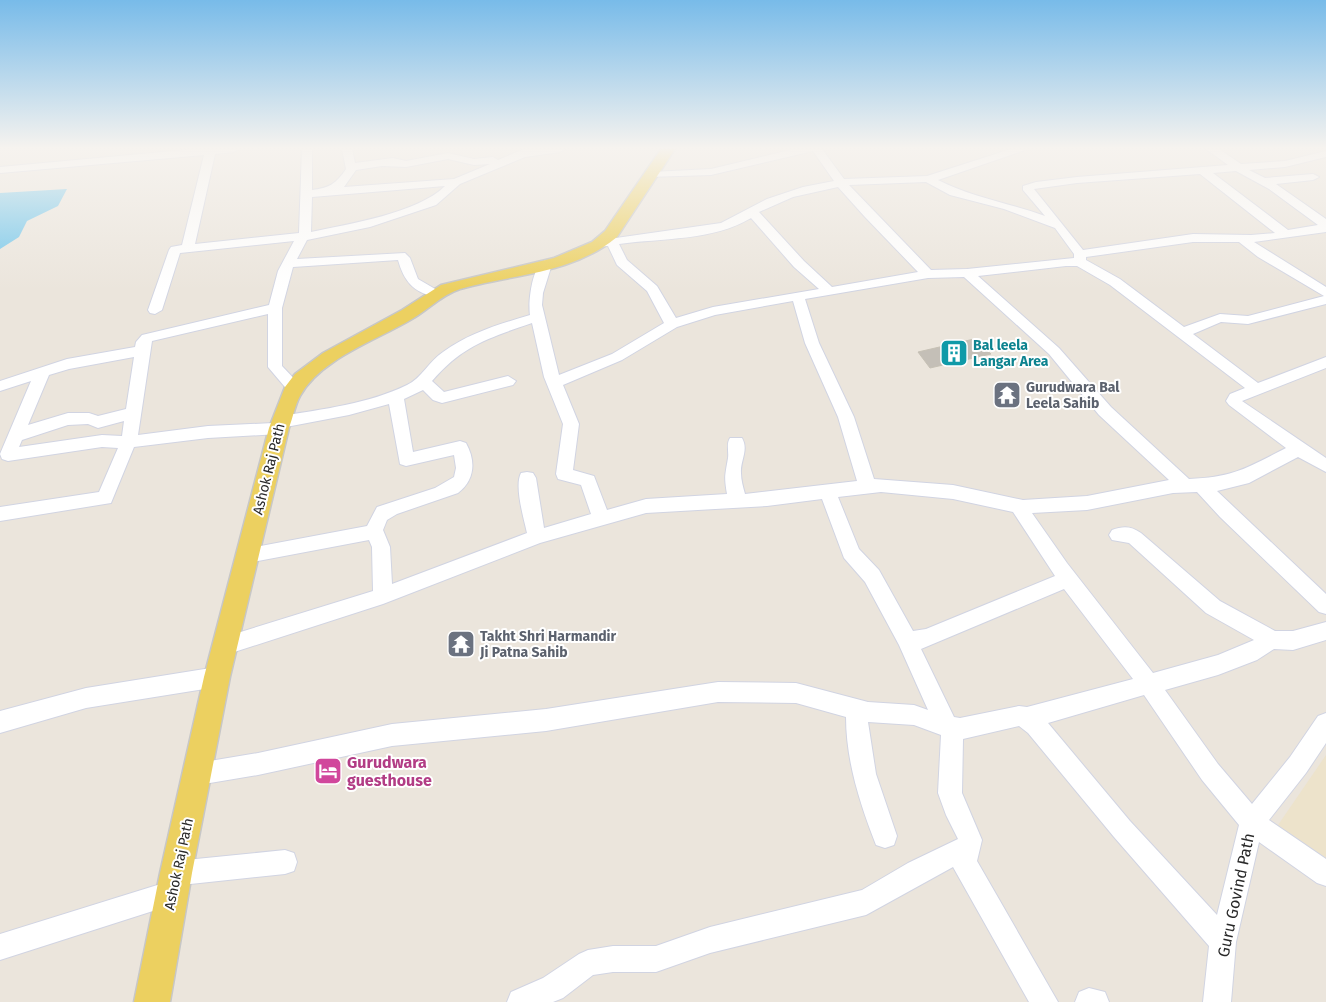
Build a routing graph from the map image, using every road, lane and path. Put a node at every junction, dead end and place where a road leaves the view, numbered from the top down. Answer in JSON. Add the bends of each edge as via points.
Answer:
{"nodes":[{"id":1,"x":200,"y":196,"type":"edge"},
{"id":2,"x":306,"y":196,"type":"edge"},
{"id":3,"x":442,"y":196,"type":"edge"},
{"id":4,"x":637,"y":196,"type":"edge"},
{"id":5,"x":787,"y":196,"type":"edge"},
{"id":6,"x":850,"y":196,"type":"edge"},
{"id":7,"x":961,"y":196,"type":"edge"},
{"id":8,"x":1032,"y":196,"type":"edge"},
{"id":9,"x":1235,"y":196,"type":"edge"},
{"id":10,"x":1282,"y":196,"type":"edge"},
{"id":11,"x":752,"y":212,"type":"junction"},
{"id":12,"x":1059,"y":225,"type":"junction"},
{"id":13,"x":1326,"y":227,"type":"edge"},
{"id":14,"x":1286,"y":235,"type":"junction"},
{"id":15,"x":304,"y":236,"type":"junction"},
{"id":16,"x":1242,"y":239,"type":"junction"},
{"id":17,"x":605,"y":243,"type":"junction"},
{"id":18,"x":188,"y":247,"type":"junction"},
{"id":19,"x":1080,"y":258,"type":"junction"},
{"id":20,"x":288,"y":263,"type":"junction"},
{"id":21,"x":546,"y":264,"type":"junction"},
{"id":22,"x":967,"y":273,"type":"junction"},
{"id":23,"x":928,"y":274,"type":"junction"},
{"id":24,"x":830,"y":292,"type":"junction"},
{"id":25,"x":436,"y":293,"type":"junction"},
{"id":26,"x":1326,"y":293,"type":"edge"},
{"id":27,"x":798,"y":297,"type":"junction"},
{"id":28,"x":1326,"y":300,"type":"edge"},
{"id":29,"x":276,"y":308,"type":"junction"},
{"id":30,"x":155,"y":310,"type":"dead end"},
{"id":31,"x":537,"y":317,"type":"junction"},
{"id":32,"x":672,"y":324,"type":"junction"},
{"id":33,"x":1182,"y":334,"type":"junction"},
{"id":34,"x":142,"y":351,"type":"junction"},
{"id":35,"x":1326,"y":362,"type":"edge"},
{"id":36,"x":43,"y":372,"type":"junction"},
{"id":37,"x":424,"y":382,"type":"junction"},
{"id":38,"x":508,"y":382,"type":"dead end"},
{"id":39,"x":554,"y":383,"type":"junction"},
{"id":40,"x":0,"y":386,"type":"edge"},
{"id":41,"x":294,"y":389,"type":"junction"},
{"id":42,"x":1255,"y":390,"type":"junction"},
{"id":43,"x":396,"y":396,"type":"junction"},
{"id":44,"x":133,"y":413,"type":"junction"},
{"id":45,"x":280,"y":425,"type":"junction"},
{"id":46,"x":16,"y":436,"type":"junction"},
{"id":47,"x":129,"y":442,"type":"junction"},
{"id":48,"x":736,"y":442,"type":"dead end"},
{"id":49,"x":1299,"y":449,"type":"junction"},
{"id":50,"x":1326,"y":466,"type":"edge"},
{"id":51,"x":527,"y":478,"type":"dead end"},
{"id":52,"x":1193,"y":485,"type":"junction"},
{"id":53,"x":867,"y":486,"type":"junction"},
{"id":54,"x":827,"y":490,"type":"junction"},
{"id":55,"x":737,"y":500,"type":"junction"},
{"id":56,"x":1023,"y":507,"type":"junction"},
{"id":57,"x":0,"y":514,"type":"edge"},
{"id":58,"x":602,"y":519,"type":"junction"},
{"id":59,"x":373,"y":533,"type":"junction"},
{"id":60,"x":1118,"y":535,"type":"dead end"},
{"id":61,"x":537,"y":537,"type":"junction"},
{"id":62,"x":247,"y":556,"type":"junction"},
{"id":63,"x":1068,"y":579,"type":"junction"},
{"id":64,"x":383,"y":596,"type":"junction"},
{"id":65,"x":1326,"y":606,"type":"edge"},
{"id":66,"x":1326,"y":630,"type":"edge"},
{"id":67,"x":907,"y":640,"type":"junction"},
{"id":68,"x":1272,"y":640,"type":"junction"},
{"id":69,"x":225,"y":646,"type":"junction"},
{"id":70,"x":217,"y":676,"type":"junction"},
{"id":71,"x":1149,"y":685,"type":"junction"},
{"id":72,"x":857,"y":709,"type":"junction"},
{"id":73,"x":1027,"y":718,"type":"junction"},
{"id":74,"x":0,"y":722,"type":"edge"},
{"id":75,"x":1326,"y":724,"type":"edge"},
{"id":76,"x":949,"y":727,"type":"junction"},
{"id":77,"x":198,"y":774,"type":"junction"},
{"id":78,"x":1252,"y":822,"type":"junction"},
{"id":79,"x":885,"y":836,"type":"dead end"},
{"id":80,"x":968,"y":847,"type":"junction"},
{"id":81,"x":285,"y":862,"type":"dead end"},
{"id":82,"x":1326,"y":874,"type":"edge"},
{"id":83,"x":174,"y":883,"type":"junction"},
{"id":84,"x":1223,"y":942,"type":"junction"},
{"id":85,"x":0,"y":947,"type":"edge"},
{"id":86,"x":152,"y":1002,"type":"edge"},
{"id":87,"x":521,"y":1002,"type":"edge"},
{"id":88,"x":1044,"y":1002,"type":"edge"},
{"id":89,"x":1089,"y":1002,"type":"edge"},
{"id":90,"x":1095,"y":1002,"type":"edge"},
{"id":91,"x":1217,"y":1002,"type":"edge"}],
"edges":[{"from":1,"to":18,"type":"street"},
{"from":2,"to":15,"type":"street"},
{"from":3,"to":15,"type":"street","via":[[423,207],[366,224]]},
{"from":4,"to":17,"type":"main road","name":"Ashok Raj Path"},
{"from":5,"to":11,"type":"street","via":[[761,205]]},
{"from":6,"to":23,"type":"street"},
{"from":7,"to":12,"type":"street"},
{"from":8,"to":12,"type":"street"},
{"from":9,"to":14,"type":"street"},
{"from":10,"to":13,"type":"street"},
{"from":11,"to":17,"type":"street","via":[[720,227]]},
{"from":11,"to":24,"type":"street","via":[[799,264]]},
{"from":12,"to":19,"type":"street"},
{"from":13,"to":14,"type":"street"},
{"from":14,"to":16,"type":"street"},
{"from":15,"to":18,"type":"street"},
{"from":15,"to":20,"type":"street"},
{"from":16,"to":19,"type":"street","via":[[1193,238]]},
{"from":16,"to":26,"type":"street"},
{"from":17,"to":21,"type":"main road","name":"Ashok Raj Path"},
{"from":17,"to":32,"type":"street","via":[[648,284]]},
{"from":18,"to":30,"type":"street","via":[[172,252]]},
{"from":19,"to":22,"type":"street"},
{"from":19,"to":33,"type":"street"},
{"from":20,"to":25,"type":"street","via":[[401,256],[411,281]]},
{"from":20,"to":29,"type":"street"},
{"from":21,"to":25,"type":"main road","name":"Ashok Raj Path","via":[[452,286]]},
{"from":21,"to":31,"type":"street","via":[[536,293]]},
{"from":22,"to":23,"type":"street"},
{"from":22,"to":52,"type":"street","via":[[1054,351],[1105,410]]},
{"from":23,"to":24,"type":"street"},
{"from":24,"to":27,"type":"street"},
{"from":25,"to":41,"type":"main road","name":"Ashok Raj Path","via":[[411,312],[332,355],[309,372]]},
{"from":27,"to":32,"type":"street","via":[[729,307]]},
{"from":27,"to":53,"type":"street","via":[[812,343],[846,417]]},
{"from":28,"to":33,"type":"street","via":[[1248,320],[1220,318]]},
{"from":29,"to":34,"type":"street","via":[[154,335],[144,342]]},
{"from":29,"to":41,"type":"street","via":[[275,367]]},
{"from":31,"to":37,"type":"street","via":[[458,348],[446,355]]},
{"from":31,"to":39,"type":"street"},
{"from":32,"to":39,"type":"street","via":[[617,357]]},
{"from":33,"to":42,"type":"street"},
{"from":34,"to":36,"type":"street","via":[[92,358]]},
{"from":34,"to":44,"type":"street"},
{"from":35,"to":42,"type":"street"},
{"from":36,"to":40,"type":"street"},
{"from":36,"to":46,"type":"street"},
{"from":37,"to":38,"type":"street","via":[[442,398]]},
{"from":37,"to":43,"type":"street"},
{"from":39,"to":58,"type":"street","via":[[571,424],[564,474],[588,481]]},
{"from":41,"to":45,"type":"main road","name":"Ashok Raj Path"},
{"from":42,"to":49,"type":"street","via":[[1240,395],[1234,401]]},
{"from":43,"to":45,"type":"street"},
{"from":43,"to":59,"type":"street","via":[[406,460],[460,448],[464,475],[460,483],[444,492],[383,512]]},
{"from":44,"to":46,"type":"street","via":[[98,422],[92,418],[70,417]]},
{"from":44,"to":47,"type":"street"},
{"from":45,"to":47,"type":"street"},
{"from":45,"to":62,"type":"main road","name":"Ashok Raj Path"},
{"from":46,"to":47,"type":"street","via":[[8,455],[102,441]]},
{"from":47,"to":57,"type":"street","via":[[105,498]]},
{"from":48,"to":55,"type":"street","via":[[732,472]]},
{"from":49,"to":50,"type":"street"},
{"from":49,"to":52,"type":"street","via":[[1243,478],[1219,484]]},
{"from":51,"to":61,"type":"street"},
{"from":52,"to":56,"type":"street","via":[[1087,502]]},
{"from":52,"to":65,"type":"street"},
{"from":53,"to":54,"type":"street"},
{"from":53,"to":56,"type":"street","via":[[932,488]]},
{"from":54,"to":55,"type":"street"},
{"from":54,"to":67,"type":"street","via":[[851,552],[872,576]]},
{"from":55,"to":58,"type":"street","via":[[646,506]]},
{"from":56,"to":63,"type":"street","via":[[1025,519]]},
{"from":58,"to":61,"type":"street"},
{"from":59,"to":62,"type":"street"},
{"from":59,"to":64,"type":"street","via":[[379,537],[381,547]]},
{"from":60,"to":68,"type":"street","via":[[1129,534],[1135,538],[1213,607]]},
{"from":61,"to":64,"type":"street"},
{"from":62,"to":69,"type":"main road","name":"Ashok Raj Path"},
{"from":63,"to":67,"type":"street","via":[[931,636]]},
{"from":63,"to":71,"type":"street"},
{"from":64,"to":69,"type":"street"},
{"from":66,"to":68,"type":"street","via":[[1294,640]]},
{"from":67,"to":76,"type":"street"},
{"from":68,"to":71,"type":"street","via":[[1250,653]]},
{"from":69,"to":70,"type":"main road","name":"Ashok Raj Path"},
{"from":70,"to":74,"type":"street","via":[[86,698]]},
{"from":70,"to":77,"type":"main road","name":"Ashok Raj Path"},
{"from":71,"to":73,"type":"street"},
{"from":71,"to":78,"type":"street","via":[[1210,772]]},
{"from":72,"to":76,"type":"street","via":[[914,715]]},
{"from":72,"to":77,"type":"street","via":[[796,693],[699,694],[546,720],[392,735]]},
{"from":72,"to":79,"type":"street","via":[[856,736],[860,759]]},
{"from":73,"to":76,"type":"street","via":[[1019,716],[971,728]]},
{"from":73,"to":84,"type":"street","via":[[1036,724],[1122,829]]},
{"from":75,"to":78,"type":"street","name":"Guru Govind Path"},
{"from":76,"to":80,"type":"street","via":[[950,793],[968,833]]},
{"from":77,"to":83,"type":"main road","name":"Ashok Raj Path"},
{"from":78,"to":82,"type":"street"},
{"from":78,"to":84,"type":"street","name":"Guru Govind Path"},
{"from":80,"to":87,"type":"street","via":[[866,902],[710,940],[656,959],[613,959],[588,963],[553,988]]},
{"from":80,"to":88,"type":"street","via":[[964,857],[968,871]]},
{"from":81,"to":83,"type":"street"},
{"from":83,"to":85,"type":"street"},
{"from":83,"to":86,"type":"main road","name":"Ashok Raj Path"},
{"from":84,"to":91,"type":"street","name":"Guru Govind Path"},
{"from":89,"to":90,"type":"street"}]}
